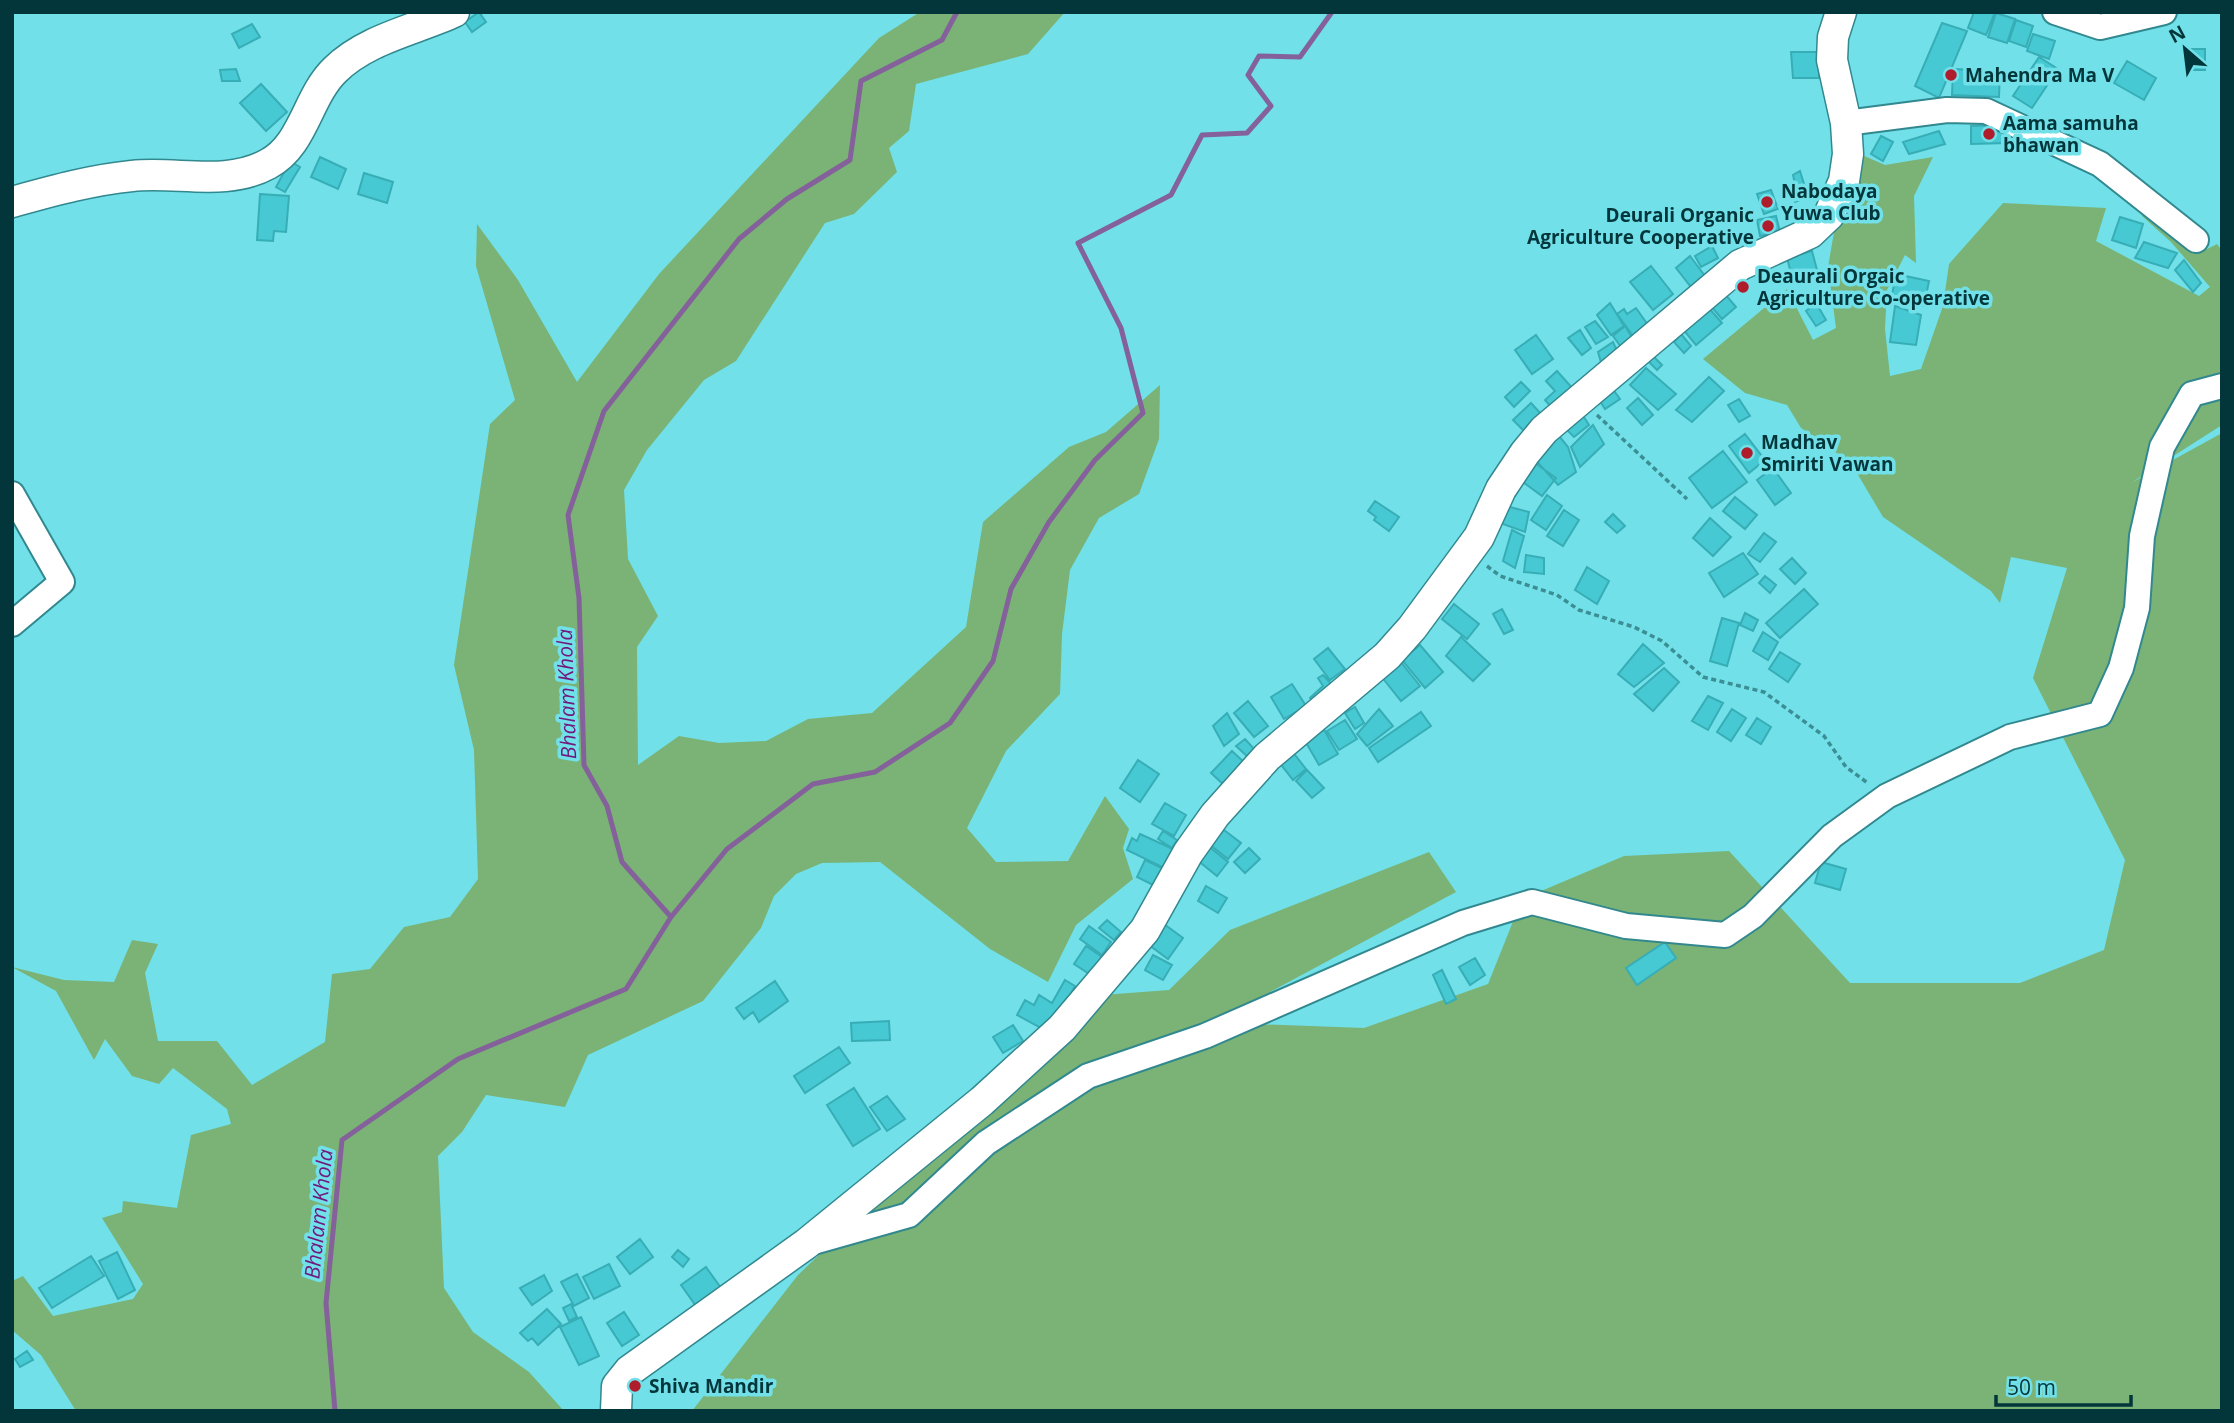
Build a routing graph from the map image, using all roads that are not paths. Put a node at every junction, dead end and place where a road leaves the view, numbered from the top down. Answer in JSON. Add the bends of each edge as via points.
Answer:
{"nodes":[{"id":1,"x":454,"y":12,"type":"edge"},
{"id":2,"x":1841,"y":12,"type":"edge"},
{"id":3,"x":2055,"y":12,"type":"edge"},
{"id":4,"x":2164,"y":12,"type":"edge"},
{"id":5,"x":1846,"y":123,"type":"junction"},
{"id":6,"x":12,"y":202,"type":"edge"},
{"id":7,"x":2196,"y":240,"type":"dead end"},
{"id":8,"x":2222,"y":386,"type":"edge"},
{"id":9,"x":12,"y":494,"type":"edge"},
{"id":10,"x":12,"y":624,"type":"edge"},
{"id":11,"x":806,"y":1244,"type":"junction"},
{"id":12,"x":616,"y":1411,"type":"edge"}],
"edges":[{"from":1,"to":6,"type":"main road","via":[[352,56],[334,70],[286,151],[252,172],[133,175]]},
{"from":2,"to":5,"type":"main road","via":[[1832,60]]},
{"from":3,"to":4,"type":"street","via":[[2099,27]]},
{"from":5,"to":7,"type":"street","via":[[1947,110],[1986,111],[2100,164]]},
{"from":5,"to":11,"type":"main road","via":[[1844,181],[1822,225],[1740,265],[1544,430],[1525,453],[1468,552],[1387,656],[1267,757],[1215,815],[1145,930],[1062,1028],[982,1101]]},
{"from":8,"to":11,"type":"street","via":[[2192,394],[2162,447],[2142,536],[2137,608],[2121,668],[2100,714],[2010,737],[1887,796],[1832,836],[1753,916],[1725,935],[1626,926],[1532,902],[1463,923],[1205,1036],[1088,1076],[986,1143],[909,1215]]},
{"from":9,"to":10,"type":"street","via":[[62,582]]},
{"from":11,"to":12,"type":"main road","via":[[629,1371],[617,1386]]}]}
